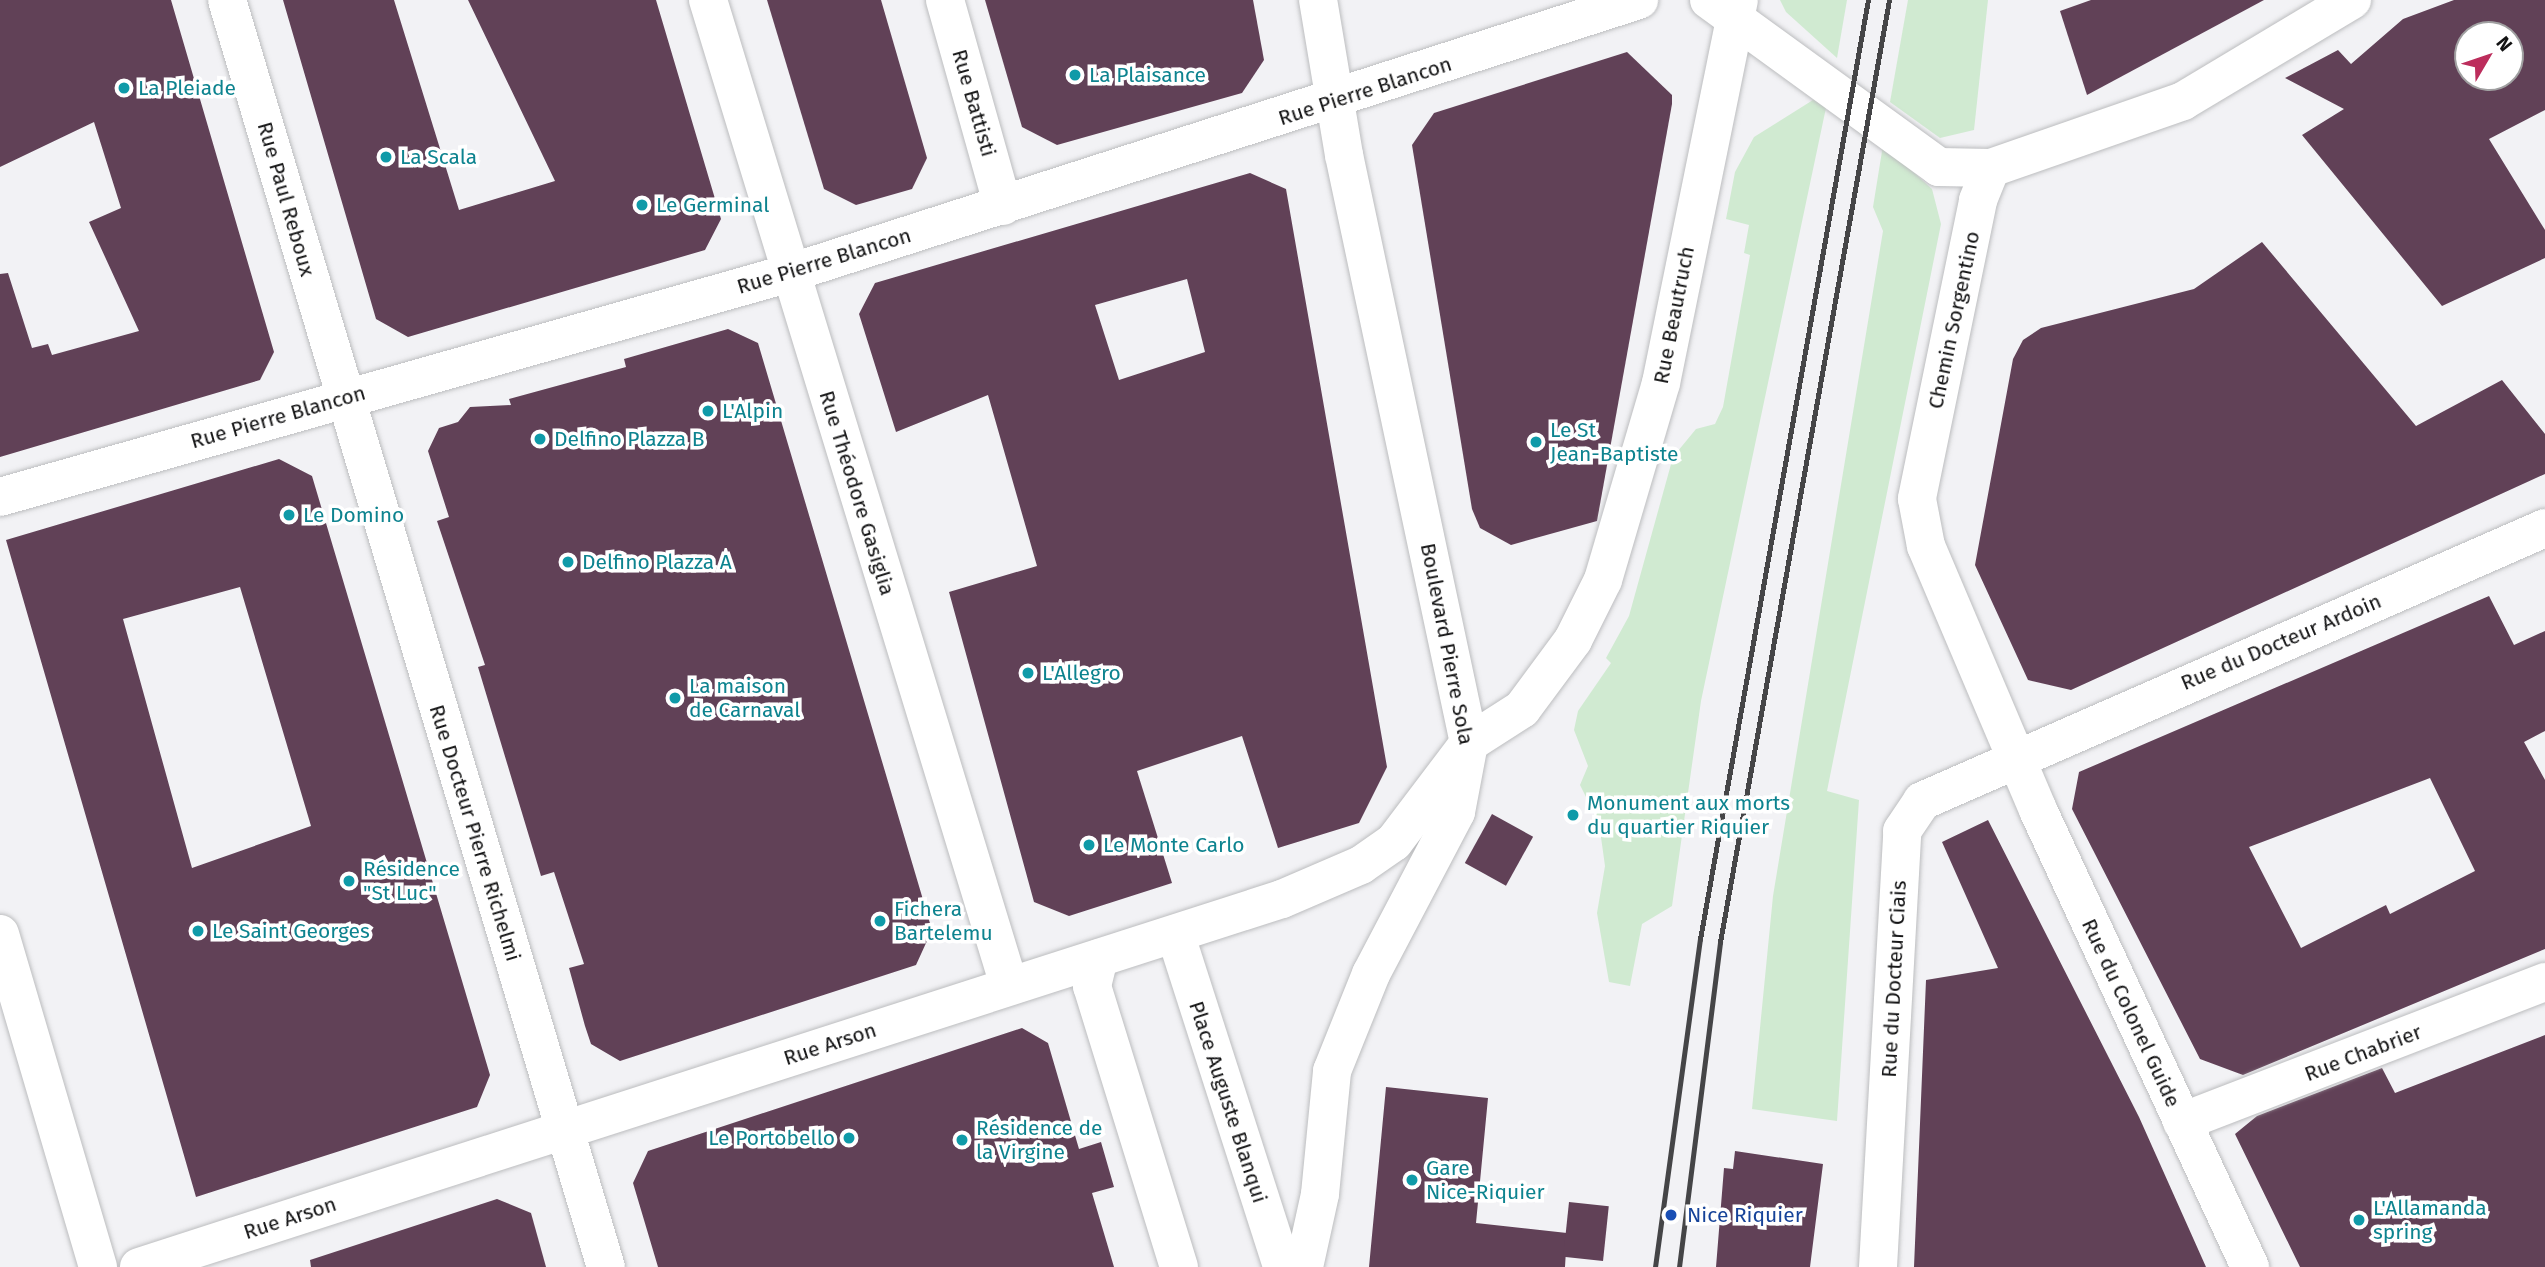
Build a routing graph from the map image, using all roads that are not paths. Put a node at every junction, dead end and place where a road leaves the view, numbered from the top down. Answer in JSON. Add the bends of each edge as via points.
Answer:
{"nodes":[{"id":1,"x":227,"y":0,"type":"edge"},
{"id":2,"x":708,"y":0,"type":"edge"},
{"id":3,"x":945,"y":0,"type":"edge"},
{"id":4,"x":1318,"y":0,"type":"edge"},
{"id":5,"x":1639,"y":0,"type":"edge"},
{"id":6,"x":2352,"y":0,"type":"edge"},
{"id":7,"x":1727,"y":7,"type":"edge"},
{"id":8,"x":1335,"y":102,"type":"junction"},
{"id":9,"x":1991,"y":168,"type":"junction"},
{"id":10,"x":1003,"y":206,"type":"junction"},
{"id":11,"x":790,"y":273,"type":"junction"},
{"id":12,"x":344,"y":398,"type":"junction"},
{"id":13,"x":0,"y":497,"type":"edge"},
{"id":14,"x":2545,"y":528,"type":"edge"},
{"id":15,"x":1469,"y":743,"type":"junction"},
{"id":16,"x":2017,"y":757,"type":"junction"},
{"id":17,"x":0,"y":934,"type":"edge"},
{"id":18,"x":1176,"y":936,"type":"junction"},
{"id":19,"x":1099,"y":958,"type":"junction"},
{"id":20,"x":2545,"y":982,"type":"edge"},
{"id":21,"x":1009,"y":985,"type":"junction"},
{"id":22,"x":2182,"y":1122,"type":"junction"},
{"id":23,"x":566,"y":1130,"type":"junction"},
{"id":24,"x":98,"y":1267,"type":"edge"},
{"id":25,"x":139,"y":1267,"type":"edge"},
{"id":26,"x":606,"y":1267,"type":"edge"},
{"id":27,"x":1179,"y":1267,"type":"edge"},
{"id":28,"x":1282,"y":1267,"type":"edge"},
{"id":29,"x":1304,"y":1267,"type":"edge"},
{"id":30,"x":1878,"y":1267,"type":"edge"},
{"id":31,"x":2250,"y":1267,"type":"edge"}],
"edges":[{"from":1,"to":12,"type":"street","name":"Rue Paul Reboux"},
{"from":2,"to":11,"type":"street","name":"Rue Théodore Gasiglia"},
{"from":3,"to":10,"type":"street","name":"Rue Battisti"},
{"from":4,"to":8,"type":"street","name":"Boulevard Pierre Sola"},
{"from":5,"to":8,"type":"street","name":"Rue Pierre Blancon"},
{"from":6,"to":9,"type":"street","via":[[2183,101]]},
{"from":7,"to":9,"type":"street","via":[[1939,167]]},
{"from":7,"to":15,"type":"street","name":"Rue Beautruch","via":[[1661,383],[1603,580],[1573,640],[1522,709]]},
{"from":8,"to":10,"type":"street","name":"Rue Pierre Blancon"},
{"from":8,"to":15,"type":"street","name":"Boulevard Pierre Sola"},
{"from":9,"to":16,"type":"street","name":"Chemin Sorgentino","via":[[1978,201],[1917,499],[1926,546]]},
{"from":10,"to":11,"type":"street","name":"Rue Pierre Blancon"},
{"from":11,"to":12,"type":"street","name":"Rue Pierre Blancon"},
{"from":11,"to":21,"type":"street","name":"Rue Théodore Gasiglia"},
{"from":12,"to":13,"type":"street","name":"Rue Pierre Blancon"},
{"from":12,"to":23,"type":"street","name":"Rue Docteur Pierre Richelmi"},
{"from":14,"to":16,"type":"street","name":"Rue du Docteur Ardoin"},
{"from":15,"to":18,"type":"street","name":"Rue Arson","via":[[1394,842],[1361,865]]},
{"from":15,"to":29,"type":"street","name":"Boulevard Pierre Sola","via":[[1456,812],[1371,974],[1332,1071],[1321,1194]]},
{"from":16,"to":22,"type":"street","name":"Rue du Colonel Guide"},
{"from":16,"to":30,"type":"street","name":"Rue du Docteur Ciais","via":[[1922,801],[1902,831]]},
{"from":17,"to":24,"type":"street"},
{"from":18,"to":19,"type":"street","name":"Rue Arson"},
{"from":18,"to":28,"type":"street","name":"Place Auguste Blanqui"},
{"from":19,"to":21,"type":"street","name":"Rue Arson"},
{"from":19,"to":27,"type":"street","via":[[1092,986]]},
{"from":20,"to":22,"type":"street","name":"Rue Chabrier"},
{"from":21,"to":23,"type":"street","name":"Rue Arson"},
{"from":22,"to":31,"type":"street","name":"Rue du Colonel Guide"},
{"from":23,"to":25,"type":"street","name":"Rue Arson"},
{"from":23,"to":26,"type":"street","name":"Rue Docteur Pierre Richelmi"}]}
